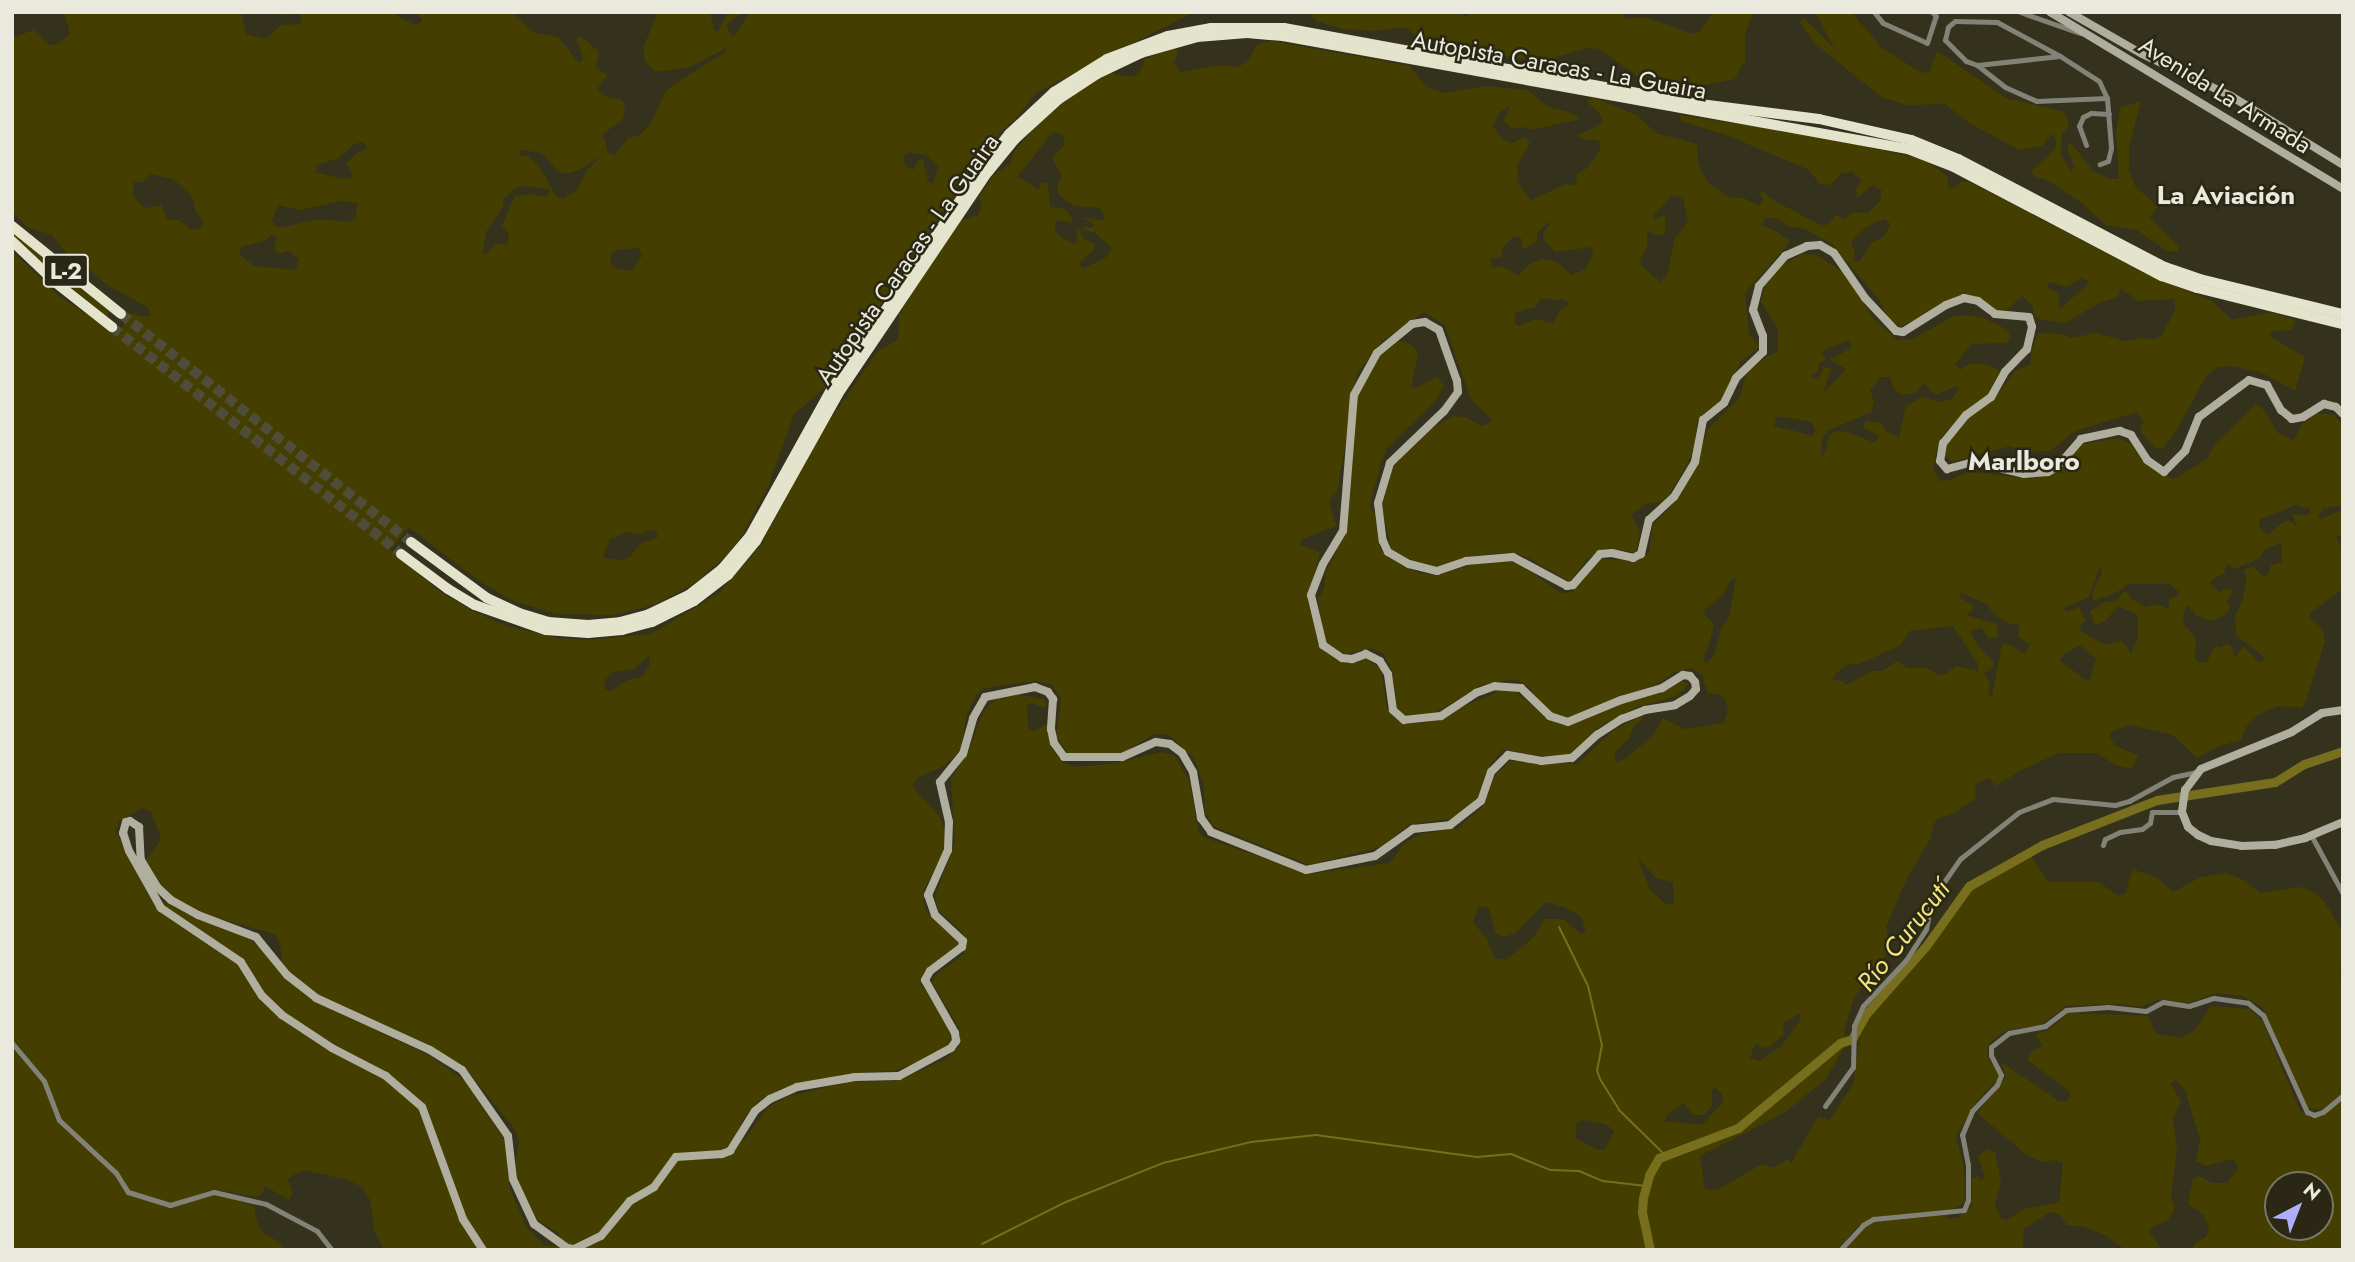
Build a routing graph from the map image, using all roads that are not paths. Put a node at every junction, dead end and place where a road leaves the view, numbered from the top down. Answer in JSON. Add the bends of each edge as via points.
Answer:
{"nodes":[{"id":1,"x":1874,"y":12,"type":"edge"},
{"id":2,"x":1932,"y":12,"type":"edge"},
{"id":3,"x":1996,"y":12,"type":"edge"},
{"id":4,"x":2020,"y":12,"type":"edge"},
{"id":5,"x":2050,"y":12,"type":"edge"},
{"id":6,"x":2069,"y":12,"type":"edge"},
{"id":7,"x":1997,"y":22,"type":"junction"},
{"id":8,"x":2096,"y":38,"type":"junction"},
{"id":9,"x":2060,"y":56,"type":"junction"},
{"id":10,"x":1977,"y":65,"type":"junction"},
{"id":11,"x":2193,"y":78,"type":"junction"},
{"id":12,"x":2207,"y":84,"type":"junction"},
{"id":13,"x":2177,"y":88,"type":"junction"},
{"id":14,"x":2107,"y":97,"type":"junction"},
{"id":15,"x":2200,"y":102,"type":"junction"},
{"id":16,"x":2109,"y":114,"type":"junction"},
{"id":17,"x":2085,"y":145,"type":"dead end"},
{"id":18,"x":2100,"y":164,"type":"dead end"},
{"id":19,"x":2343,"y":165,"type":"edge"},
{"id":20,"x":2343,"y":189,"type":"edge"},
{"id":21,"x":12,"y":226,"type":"edge"},
{"id":22,"x":12,"y":241,"type":"edge"},
{"id":23,"x":121,"y":314,"type":"tunnel mouth"},
{"id":24,"x":2343,"y":314,"type":"edge"},
{"id":25,"x":2343,"y":324,"type":"edge"},
{"id":26,"x":111,"y":327,"type":"tunnel mouth"},
{"id":27,"x":2343,"y":414,"type":"edge"},
{"id":28,"x":411,"y":542,"type":"tunnel mouth"},
{"id":29,"x":401,"y":554,"type":"tunnel mouth"},
{"id":30,"x":2343,"y":710,"type":"edge"},
{"id":31,"x":2197,"y":772,"type":"junction"},
{"id":32,"x":2182,"y":813,"type":"junction"},
{"id":33,"x":2342,"y":824,"type":"edge"},
{"id":34,"x":2311,"y":835,"type":"junction"},
{"id":35,"x":2103,"y":845,"type":"dead end"},
{"id":36,"x":2343,"y":894,"type":"edge"},
{"id":37,"x":12,"y":1043,"type":"edge"},
{"id":38,"x":2343,"y":1095,"type":"edge"},
{"id":39,"x":1825,"y":1106,"type":"dead end"},
{"id":40,"x":332,"y":1250,"type":"edge"},
{"id":41,"x":482,"y":1250,"type":"edge"},
{"id":42,"x":1840,"y":1250,"type":"edge"}],
"edges":[{"from":1,"to":2,"type":"street","via":[[1883,23],[1927,43],[1936,16]]},
{"from":3,"to":7,"type":"street"},
{"from":4,"to":8,"type":"street"},
{"from":5,"to":8,"type":"main road","name":"Avenida La Armada"},
{"from":6,"to":11,"type":"main road","name":"Avenida La Armada"},
{"from":7,"to":9,"type":"street"},
{"from":7,"to":10,"type":"street","via":[[1955,21],[1948,27],[1945,40],[1949,48]]},
{"from":8,"to":13,"type":"main road","name":"Avenida La Armada"},
{"from":9,"to":10,"type":"street"},
{"from":9,"to":14,"type":"street","via":[[2099,81]]},
{"from":10,"to":14,"type":"street","via":[[2005,87],[2036,101]]},
{"from":11,"to":12,"type":"main road","name":"Avenida La Armada"},
{"from":11,"to":13,"type":"main road"},
{"from":12,"to":15,"type":"main road","via":[[2193,89]]},
{"from":12,"to":19,"type":"main road","name":"Avenida La Armada"},
{"from":13,"to":15,"type":"main road","name":"Avenida La Armada"},
{"from":14,"to":16,"type":"street"},
{"from":15,"to":20,"type":"main road","name":"Avenida La Armada"},
{"from":16,"to":17,"type":"street","via":[[2084,117],[2079,126]]},
{"from":16,"to":18,"type":"street","via":[[2111,148],[2108,161]]},
{"from":21,"to":23,"type":"highway","number":"L-2"},
{"from":22,"to":26,"type":"highway","number":"L-2"},
{"from":24,"to":28,"type":"highway","name":"Autopista Caracas - La Guaira","via":[[2165,267],[1958,159],[1911,140],[1819,119],[1700,104],[1284,28],[1211,27],[1168,36],[1107,59],[1054,92],[1009,134],[831,390],[750,537],[722,569],[690,595],[620,622],[548,622],[487,598]]},
{"from":25,"to":29,"type":"highway","name":"Autopista Caracas - La Guaira","via":[[2162,276],[1954,167],[1908,149],[1283,36],[1197,37],[1097,74],[1059,99],[1015,139],[828,410],[756,541],[728,575],[694,601],[652,622],[622,630],[547,630],[475,605]]},
{"from":27,"to":41,"type":"main road","via":[[2324,404],[2292,419],[2281,410],[2267,385],[2249,380],[2199,417],[2185,451],[2164,472],[2147,460],[2131,435],[2120,431],[2081,439],[2048,472],[2024,474],[1974,462],[1947,469],[1940,461],[1942,443],[1970,411],[1991,397],[2027,349],[2032,327],[2029,317],[1997,314],[1964,298],[1903,332],[1896,331],[1865,298],[1835,253],[1825,246],[1807,246],[1786,256],[1759,286],[1753,310],[1763,336],[1763,352],[1736,378],[1724,403],[1703,420],[1695,462],[1674,497],[1649,520],[1640,554],[1633,558],[1600,554],[1567,586],[1513,557],[1466,561],[1437,571],[1409,564],[1388,552],[1378,503],[1390,463],[1458,392],[1439,330],[1425,322],[1412,324],[1377,353],[1354,395],[1343,531],[1311,595],[1323,645],[1342,658],[1366,654],[1380,661],[1388,674],[1393,710],[1404,720],[1441,716],[1480,690],[1496,686],[1521,688],[1550,716],[1567,722],[1662,688],[1683,675],[1696,685],[1690,696],[1675,705],[1622,719],[1572,758],[1541,761],[1508,755],[1494,767],[1481,801],[1450,825],[1413,829],[1375,856],[1306,870],[1211,832],[1202,818],[1193,772],[1182,753],[1170,744],[1156,742],[1122,757],[1064,757],[1054,743],[1053,699],[1048,692],[1035,687],[985,697],[973,718],[963,754],[940,782],[949,822],[948,850],[928,895],[936,915],[963,944],[925,977],[955,1033],[951,1048],[899,1076],[855,1077],[797,1087],[770,1099],[755,1111],[730,1151],[676,1157],[653,1187],[630,1202],[601,1236],[574,1249],[539,1229],[513,1179],[508,1136],[462,1070],[430,1050],[316,999],[287,975],[256,937],[171,900],[141,860],[139,827],[126,822],[123,833],[129,851],[161,908],[241,962],[262,996],[282,1015],[386,1076],[422,1107],[463,1219]]},
{"from":30,"to":31,"type":"main road","via":[[2322,713],[2292,732]]},
{"from":31,"to":32,"type":"main road","via":[[2189,781]]},
{"from":31,"to":39,"type":"street","via":[[2173,777],[2115,805],[2053,799],[2019,812],[1960,859],[1932,899],[1926,929],[1906,960],[1863,1006],[1854,1026],[1853,1067]]},
{"from":32,"to":34,"type":"main road","via":[[2192,831],[2211,841],[2275,845]]},
{"from":32,"to":35,"type":"street","via":[[2152,811],[2150,823],[2143,829],[2120,832],[2105,839]]},
{"from":33,"to":34,"type":"main road"},
{"from":34,"to":36,"type":"street"},
{"from":37,"to":40,"type":"street","via":[[44,1081],[59,1120],[113,1170],[131,1194],[170,1205],[214,1192],[266,1203],[317,1231]]},
{"from":38,"to":42,"type":"street","via":[[2323,1112],[2307,1112],[2263,1015],[2248,1003],[2218,998],[2189,1006],[2163,1002],[2146,1011],[2108,1007],[2066,1010],[2042,1027],[2009,1033],[1992,1047],[2001,1075],[1972,1111],[1962,1135],[1968,1165],[1964,1210],[1873,1219]]}]}
